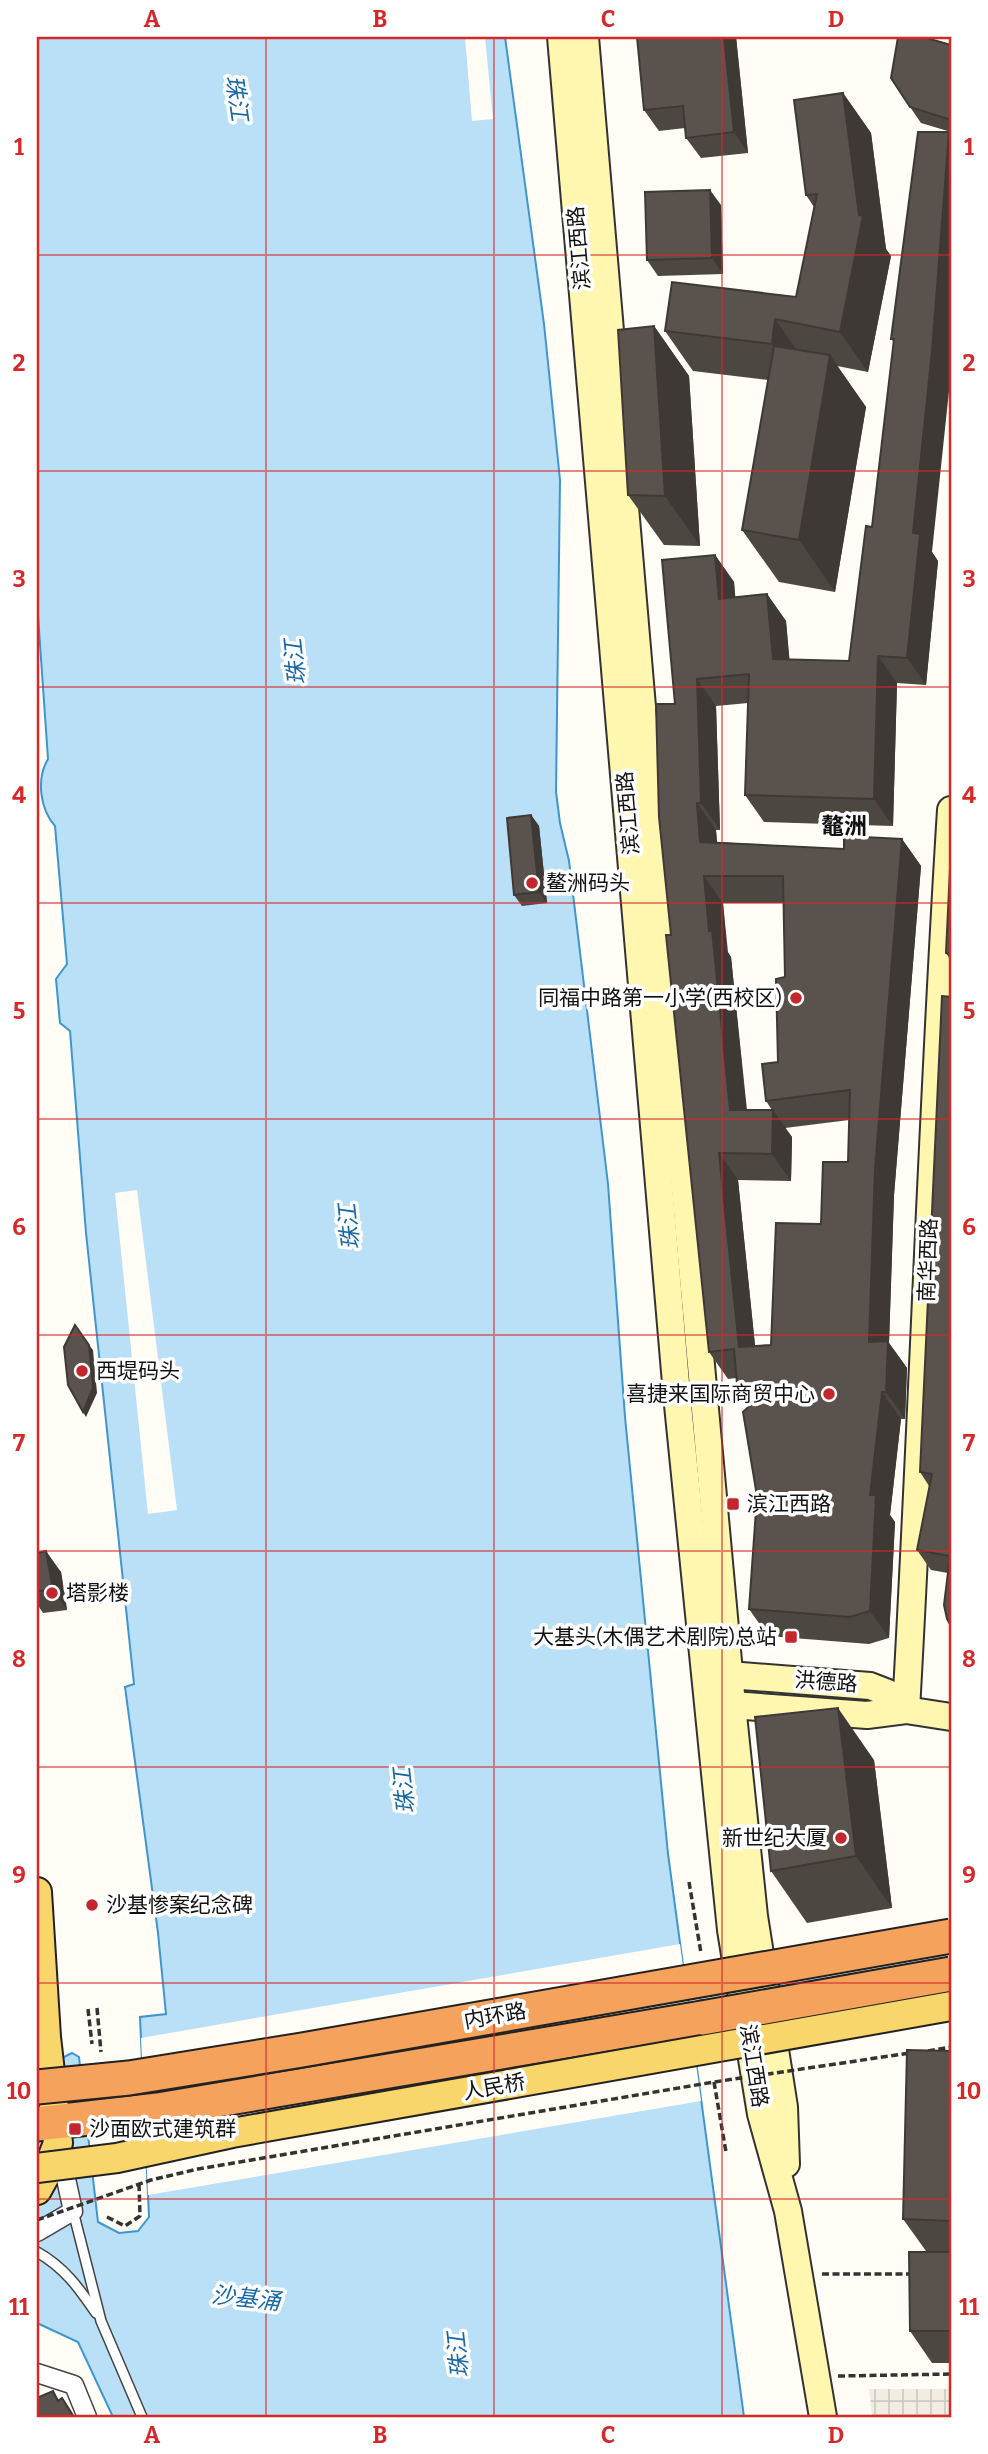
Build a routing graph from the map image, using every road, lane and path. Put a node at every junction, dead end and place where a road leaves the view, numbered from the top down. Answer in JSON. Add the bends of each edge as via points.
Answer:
{"nodes":[{"id":1,"x":561,"y":37,"type":"edge"},
{"id":2,"x":585,"y":37,"type":"edge"},
{"id":3,"x":951,"y":810,"type":"edge"},
{"id":4,"x":729,"y":1675,"type":"junction"},
{"id":5,"x":707,"y":1691,"type":"junction"},
{"id":6,"x":732,"y":1705,"type":"junction"},
{"id":7,"x":906,"y":1710,"type":"junction"},
{"id":8,"x":951,"y":1717,"type":"edge"},
{"id":9,"x":689,"y":1882,"type":"dead end"},
{"id":10,"x":37,"y":1901,"type":"edge"},
{"id":11,"x":951,"y":1936,"type":"edge"},
{"id":12,"x":701,"y":1955,"type":"dead end"},
{"id":13,"x":951,"y":1974,"type":"edge"},
{"id":14,"x":951,"y":2006,"type":"edge"},
{"id":15,"x":97,"y":2008,"type":"dead end"},
{"id":16,"x":88,"y":2009,"type":"dead end"},
{"id":17,"x":951,"y":2026,"type":"edge"},
{"id":18,"x":41,"y":2044,"type":"edge"},
{"id":19,"x":92,"y":2044,"type":"dead end"},
{"id":20,"x":951,"y":2047,"type":"edge"},
{"id":21,"x":925,"y":2051,"type":"edge"},
{"id":22,"x":912,"y":2053,"type":"edge"},
{"id":23,"x":102,"y":2058,"type":"dead end"},
{"id":24,"x":37,"y":2064,"type":"edge"},
{"id":25,"x":714,"y":2082,"type":"junction"},
{"id":26,"x":47,"y":2114,"type":"edge"},
{"id":27,"x":726,"y":2152,"type":"dead end"},
{"id":28,"x":37,"y":2168,"type":"edge"},
{"id":29,"x":37,"y":2180,"type":"edge"},
{"id":30,"x":139,"y":2184,"type":"junction"},
{"id":31,"x":37,"y":2190,"type":"edge"},
{"id":32,"x":73,"y":2211,"type":"junction"},
{"id":33,"x":788,"y":2211,"type":"junction"},
{"id":34,"x":107,"y":2217,"type":"dead end"},
{"id":35,"x":37,"y":2220,"type":"edge"},
{"id":36,"x":37,"y":2232,"type":"edge"},
{"id":37,"x":37,"y":2252,"type":"edge"},
{"id":38,"x":799,"y":2274,"type":"junction"},
{"id":39,"x":923,"y":2274,"type":"edge"},
{"id":40,"x":101,"y":2320,"type":"junction"},
{"id":41,"x":37,"y":2373,"type":"edge"},
{"id":42,"x":951,"y":2374,"type":"edge"},
{"id":43,"x":816,"y":2376,"type":"junction"},
{"id":44,"x":88,"y":2417,"type":"edge"},
{"id":45,"x":142,"y":2417,"type":"edge"},
{"id":46,"x":823,"y":2417,"type":"edge"}],
"edges":[{"from":1,"to":5,"type":"main road","name":"滨江西路","via":[[676,1381]]},
{"from":2,"to":4,"type":"main road","name":"滨江西路"},
{"from":3,"to":7,"type":"main road","name":"南华西路"},
{"from":4,"to":5,"type":"main road"},
{"from":4,"to":6,"type":"main road","name":"滨江西路"},
{"from":4,"to":7,"type":"main road","name":"洪德路","via":[[870,1686],[888,1693]]},
{"from":5,"to":6,"type":"main road","name":"洪德路"},
{"from":5,"to":33,"type":"main road","name":"滨江西路","via":[[732,1930],[761,2114]]},
{"from":6,"to":7,"type":"main road","name":"洪德路","via":[[867,1715]]},
{"from":6,"to":33,"type":"main road","name":"滨江西路","via":[[754,1916],[783,2108]]},
{"from":7,"to":8,"type":"main road"},
{"from":9,"to":12,"type":"path"},
{"from":10,"to":18,"type":"main road"},
{"from":11,"to":26,"type":"highway","name":"内环路","bridge":true,"via":[[129,2078]]},
{"from":13,"to":26,"type":"highway","name":"内环路","bridge":true,"via":[[158,2110]]},
{"from":14,"to":28,"type":"main road","name":"人民桥","bridge":true,"via":[[245,2130],[117,2158]]},
{"from":15,"to":23,"type":"path"},
{"from":16,"to":19,"type":"path"},
{"from":17,"to":29,"type":"main road","name":"人民桥"},
{"from":18,"to":24,"type":"main road"},
{"from":18,"to":26,"type":"main road"},
{"from":20,"to":21,"type":"path","bridge":true},
{"from":22,"to":25,"type":"path","bridge":true},
{"from":25,"to":27,"type":"path"},
{"from":25,"to":30,"type":"path","bridge":true,"via":[[198,2169]]},
{"from":26,"to":31,"type":"main road","via":[[47,2172]]},
{"from":26,"to":32,"type":"street","bridge":true},
{"from":30,"to":34,"type":"path","via":[[140,2216],[125,2226]]},
{"from":30,"to":35,"type":"path","bridge":true},
{"from":32,"to":36,"type":"street"},
{"from":32,"to":40,"type":"lane"},
{"from":33,"to":38,"type":"main road","name":"滨江西路"},
{"from":37,"to":40,"type":"lane","via":[[71,2277]]},
{"from":38,"to":39,"type":"path"},
{"from":38,"to":43,"type":"main road","name":"滨江西路"},
{"from":40,"to":45,"type":"lane"},
{"from":41,"to":44,"type":"street","via":[[74,2385]]},
{"from":42,"to":43,"type":"path"},
{"from":43,"to":46,"type":"main road","name":"滨江西路"}]}
